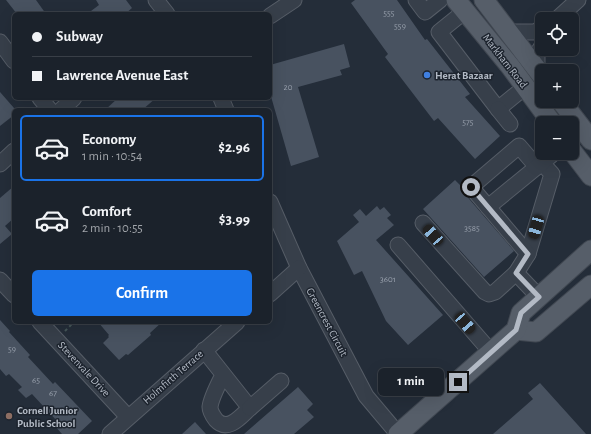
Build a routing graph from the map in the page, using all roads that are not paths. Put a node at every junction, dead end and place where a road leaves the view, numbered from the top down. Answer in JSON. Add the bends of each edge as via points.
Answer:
{"nodes":[{"id":1,"x":156,"y":0,"type":"edge"},
{"id":2,"x":294,"y":0,"type":"edge"},
{"id":3,"x":416,"y":0,"type":"edge"},
{"id":4,"x":440,"y":0,"type":"edge"},
{"id":5,"x":484,"y":0,"type":"edge"},
{"id":6,"x":578,"y":0,"type":"edge"},
{"id":7,"x":461,"y":6,"type":"edge"},
{"id":8,"x":165,"y":12,"type":"edge"},
{"id":9,"x":565,"y":12,"type":"edge"},
{"id":10,"x":272,"y":15,"type":"edge"},
{"id":11,"x":508,"y":32,"type":"junction"},
{"id":12,"x":535,"y":32,"type":"edge"},
{"id":13,"x":0,"y":42,"type":"edge"},
{"id":14,"x":12,"y":58,"type":"edge"},
{"id":15,"x":535,"y":68,"type":"edge"},
{"id":16,"x":525,"y":87,"type":"junction"},
{"id":17,"x":42,"y":100,"type":"edge"},
{"id":18,"x":72,"y":100,"type":"edge"},
{"id":19,"x":48,"y":108,"type":"edge"},
{"id":20,"x":63,"y":108,"type":"edge"},
{"id":21,"x":566,"y":108,"type":"edge"},
{"id":22,"x":498,"y":109,"type":"junction"},
{"id":23,"x":547,"y":116,"type":"edge"},
{"id":24,"x":510,"y":124,"type":"dead end"},
{"id":25,"x":591,"y":140,"type":"edge"},
{"id":26,"x":12,"y":153,"type":"edge"},
{"id":27,"x":546,"y":160,"type":"edge"},
{"id":28,"x":579,"y":160,"type":"edge"},
{"id":29,"x":0,"y":164,"type":"edge"},
{"id":30,"x":540,"y":165,"type":"junction"},
{"id":31,"x":591,"y":176,"type":"edge"},
{"id":32,"x":272,"y":207,"type":"edge"},
{"id":33,"x":488,"y":208,"type":"junction"},
{"id":34,"x":423,"y":224,"type":"dead end"},
{"id":35,"x":398,"y":245,"type":"dead end"},
{"id":36,"x":591,"y":250,"type":"edge"},
{"id":37,"x":528,"y":254,"type":"junction"},
{"id":38,"x":299,"y":268,"type":"junction"},
{"id":39,"x":516,"y":273,"type":"junction"},
{"id":40,"x":0,"y":280,"type":"edge"},
{"id":41,"x":591,"y":284,"type":"edge"},
{"id":42,"x":272,"y":292,"type":"edge"},
{"id":43,"x":12,"y":293,"type":"edge"},
{"id":44,"x":539,"y":297,"type":"junction"},
{"id":45,"x":42,"y":324,"type":"edge"},
{"id":46,"x":235,"y":324,"type":"edge"},
{"id":47,"x":516,"y":330,"type":"junction"},
{"id":48,"x":204,"y":350,"type":"junction"},
{"id":49,"x":491,"y":352,"type":"junction"},
{"id":50,"x":223,"y":375,"type":"junction"},
{"id":51,"x":281,"y":380,"type":"dead end"},
{"id":52,"x":250,"y":408,"type":"junction"},
{"id":53,"x":128,"y":417,"type":"junction"},
{"id":54,"x":110,"y":434,"type":"edge"},
{"id":55,"x":398,"y":434,"type":"edge"}],
"edges":[{"from":1,"to":8,"type":"street"},
{"from":2,"to":10,"type":"street"},
{"from":3,"to":4,"type":"street","via":[[425,12]]},
{"from":5,"to":11,"type":"main road","name":"Markham Road"},
{"from":6,"to":9,"type":"street"},
{"from":7,"to":16,"type":"main road","name":"Markham Road"},
{"from":7,"to":22,"type":"street","via":[[439,32]]},
{"from":11,"to":12,"type":"street"},
{"from":11,"to":15,"type":"main road","name":"Markham Road"},
{"from":13,"to":14,"type":"street"},
{"from":16,"to":22,"type":"street"},
{"from":16,"to":23,"type":"main road","name":"Markham Road"},
{"from":17,"to":19,"type":"street"},
{"from":18,"to":20,"type":"street"},
{"from":21,"to":25,"type":"main road"},
{"from":22,"to":24,"type":"street"},
{"from":26,"to":29,"type":"street"},
{"from":27,"to":30,"type":"street"},
{"from":28,"to":31,"type":"main road"},
{"from":30,"to":33,"type":"street"},
{"from":30,"to":33,"type":"street","via":[[519,146],[471,187]]},
{"from":30,"to":37,"type":"street","via":[[552,174]]},
{"from":32,"to":38,"type":"street","name":"Greencrest Circuit"},
{"from":33,"to":37,"type":"street"},
{"from":34,"to":39,"type":"street","via":[[485,292],[495,292]]},
{"from":35,"to":49,"type":"street"},
{"from":36,"to":44,"type":"main road"},
{"from":37,"to":39,"type":"street"},
{"from":38,"to":42,"type":"street"},
{"from":38,"to":55,"type":"street","name":"Greencrest Circuit","via":[[366,396]]},
{"from":39,"to":44,"type":"street"},
{"from":40,"to":43,"type":"street"},
{"from":41,"to":47,"type":"main road","via":[[536,332]]},
{"from":44,"to":47,"type":"main road","via":[[521,313]]},
{"from":45,"to":53,"type":"street","name":"Stevenvale Drive"},
{"from":46,"to":48,"type":"street","name":"Holmfirth Terrace"},
{"from":47,"to":49,"type":"main road"},
{"from":48,"to":50,"type":"street"},
{"from":48,"to":53,"type":"street","name":"Holmfirth Terrace"},
{"from":49,"to":55,"type":"main road"},
{"from":50,"to":52,"type":"street"},
{"from":50,"to":52,"type":"street","via":[[210,405],[214,418],[219,423],[232,424]]},
{"from":51,"to":52,"type":"street"},
{"from":53,"to":54,"type":"street","name":"Holmfirth Terrace"}]}
